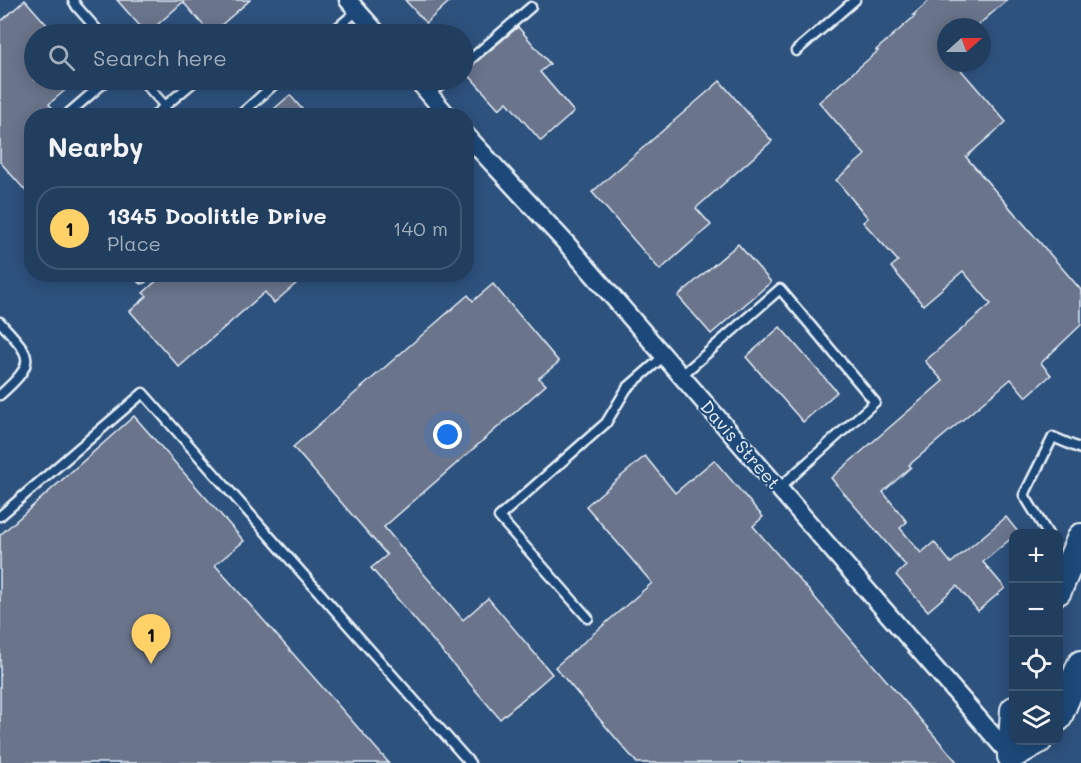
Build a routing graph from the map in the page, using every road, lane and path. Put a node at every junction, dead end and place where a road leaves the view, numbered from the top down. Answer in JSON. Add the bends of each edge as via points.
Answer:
{"nodes":[{"id":1,"x":73,"y":0,"type":"edge"},
{"id":2,"x":855,"y":0,"type":"edge"},
{"id":3,"x":352,"y":5,"type":"edge"},
{"id":4,"x":531,"y":7,"type":"dead end"},
{"id":5,"x":92,"y":24,"type":"edge"},
{"id":6,"x":338,"y":24,"type":"edge"},
{"id":7,"x":369,"y":24,"type":"edge"},
{"id":8,"x":796,"y":51,"type":"dead end"},
{"id":9,"x":474,"y":56,"type":"edge"},
{"id":10,"x":95,"y":90,"type":"edge"},
{"id":11,"x":150,"y":90,"type":"edge"},
{"id":12,"x":184,"y":90,"type":"edge"},
{"id":13,"x":268,"y":90,"type":"edge"},
{"id":14,"x":426,"y":90,"type":"edge"},
{"id":15,"x":434,"y":90,"type":"edge"},
{"id":16,"x":429,"y":94,"type":"junction"},
{"id":17,"x":165,"y":106,"type":"joint"},
{"id":18,"x":75,"y":108,"type":"edge"},
{"id":19,"x":248,"y":108,"type":"edge"},
{"id":20,"x":441,"y":108,"type":"edge"},
{"id":21,"x":474,"y":144,"type":"edge"},
{"id":22,"x":0,"y":322,"type":"edge"},
{"id":23,"x":664,"y":356,"type":"junction"},
{"id":24,"x":681,"y":376,"type":"junction"},
{"id":25,"x":0,"y":395,"type":"edge"},
{"id":26,"x":1081,"y":449,"type":"edge"},
{"id":27,"x":777,"y":489,"type":"junction"},
{"id":28,"x":0,"y":516,"type":"edge"},
{"id":29,"x":1045,"y":529,"type":"edge"},
{"id":30,"x":1081,"y":537,"type":"edge"},
{"id":31,"x":1061,"y":583,"type":"edge"},
{"id":32,"x":588,"y":618,"type":"dead end"},
{"id":33,"x":1081,"y":664,"type":"edge"},
{"id":34,"x":1063,"y":708,"type":"edge"},
{"id":35,"x":1015,"y":745,"type":"edge"},
{"id":36,"x":1034,"y":745,"type":"edge"},
{"id":37,"x":1015,"y":761,"type":"edge"},
{"id":38,"x":470,"y":763,"type":"edge"}],
"edges":[{"from":1,"to":5,"type":"lane"},
{"from":2,"to":8,"type":"lane"},
{"from":3,"to":6,"type":"lane"},
{"from":3,"to":7,"type":"street"},
{"from":4,"to":9,"type":"lane"},
{"from":10,"to":18,"type":"lane"},
{"from":11,"to":17,"type":"lane"},
{"from":12,"to":17,"type":"lane"},
{"from":13,"to":19,"type":"lane"},
{"from":14,"to":16,"type":"street"},
{"from":15,"to":16,"type":"lane"},
{"from":16,"to":20,"type":"street"},
{"from":21,"to":23,"type":"street","name":"Davis Street"},
{"from":22,"to":25,"type":"lane","via":[[28,357],[20,378]]},
{"from":23,"to":24,"type":"street","name":"Davis Street"},
{"from":23,"to":32,"type":"lane","via":[[627,388],[606,423],[499,517]]},
{"from":24,"to":27,"type":"street","name":"Davis Street"},
{"from":24,"to":27,"type":"lane","via":[[780,289],[875,402]]},
{"from":26,"to":29,"type":"lane","via":[[1053,437],[1024,495]]},
{"from":27,"to":37,"type":"street","name":"Davis Street"},
{"from":28,"to":38,"type":"lane","via":[[143,393]]},
{"from":30,"to":31,"type":"main road","via":[[1066,562]]},
{"from":33,"to":34,"type":"main road"},
{"from":35,"to":37,"type":"main road"},
{"from":36,"to":37,"type":"main road"}]}
